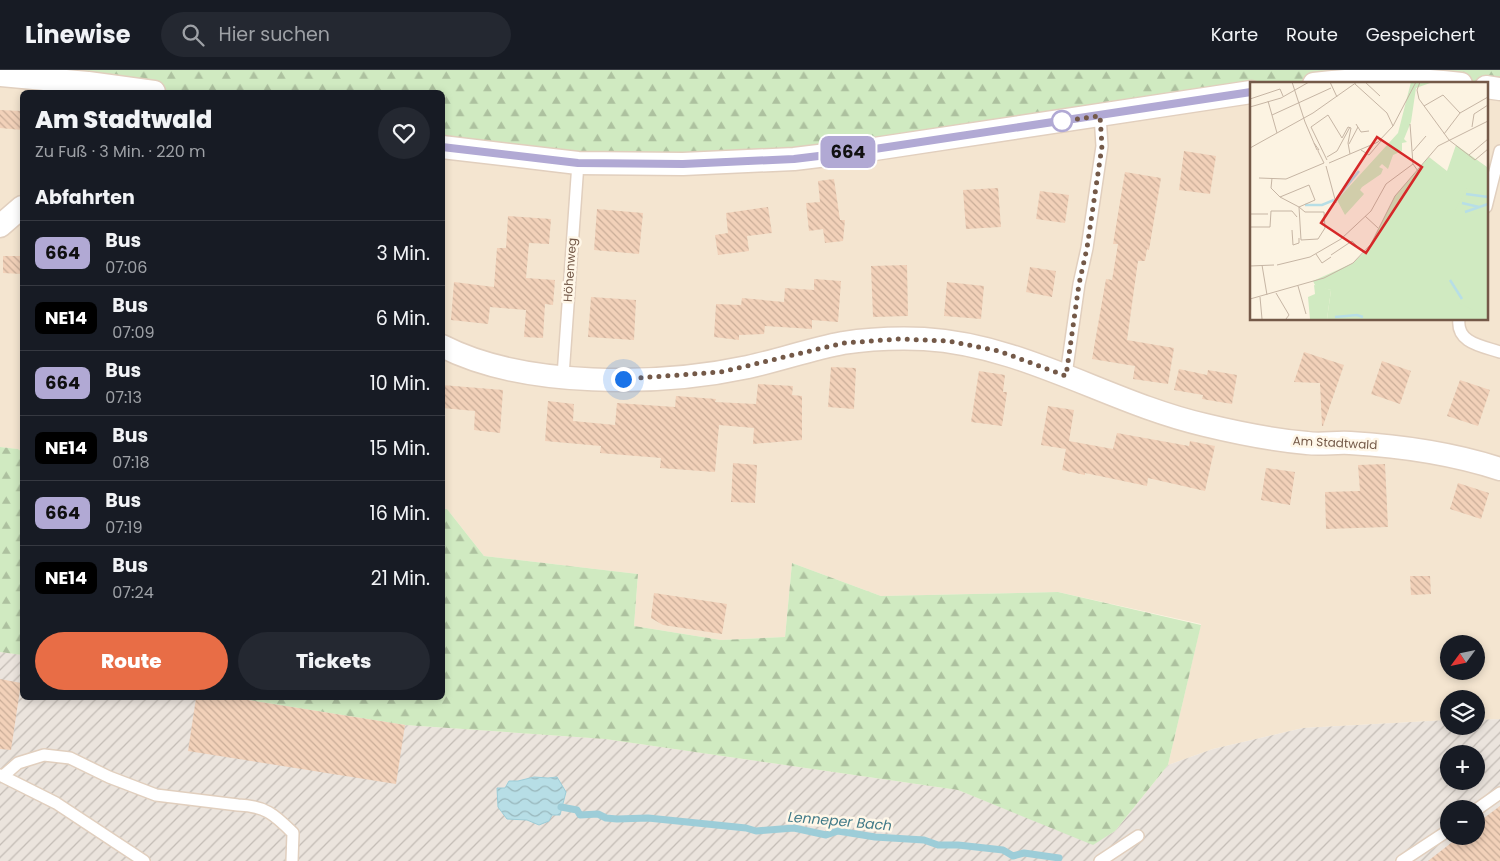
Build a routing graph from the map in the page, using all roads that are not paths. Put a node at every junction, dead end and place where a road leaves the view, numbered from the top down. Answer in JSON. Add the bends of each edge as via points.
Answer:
{"nodes":[{"id":1,"x":0,"y":75,"type":"edge"},
{"id":2,"x":1330,"y":82,"type":"edge"},
{"id":3,"x":1438,"y":82,"type":"edge"},
{"id":4,"x":87,"y":88,"type":"edge"},
{"id":5,"x":120,"y":90,"type":"edge"},
{"id":6,"x":1250,"y":92,"type":"edge"},
{"id":7,"x":1100,"y":116,"type":"junction"},
{"id":8,"x":445,"y":147,"type":"edge"},
{"id":9,"x":1500,"y":151,"type":"edge"},
{"id":10,"x":578,"y":163,"type":"junction"},
{"id":11,"x":1488,"y":198,"type":"edge"},
{"id":12,"x":20,"y":209,"type":"edge"},
{"id":13,"x":0,"y":226,"type":"edge"},
{"id":14,"x":1459,"y":320,"type":"edge"},
{"id":15,"x":445,"y":348,"type":"edge"},
{"id":16,"x":1500,"y":352,"type":"edge"},
{"id":17,"x":563,"y":376,"type":"junction"},
{"id":18,"x":1066,"y":376,"type":"junction"},
{"id":19,"x":1500,"y":469,"type":"edge"},
{"id":20,"x":2,"y":776,"type":"edge"},
{"id":21,"x":1500,"y":793,"type":"edge"},
{"id":22,"x":1485,"y":804,"type":"edge"},
{"id":23,"x":1138,"y":836,"type":"dead end"},
{"id":24,"x":1440,"y":836,"type":"edge"},
{"id":25,"x":144,"y":861,"type":"edge"},
{"id":26,"x":292,"y":861,"type":"edge"},
{"id":27,"x":1100,"y":861,"type":"edge"},
{"id":28,"x":1402,"y":861,"type":"edge"}],
"edges":[{"from":1,"to":4,"type":"street"},
{"from":2,"to":3,"type":"street","via":[[1368,79]]},
{"from":4,"to":5,"type":"street"},
{"from":6,"to":7,"type":"street"},
{"from":7,"to":10,"type":"street","via":[[794,159],[683,164]]},
{"from":7,"to":18,"type":"lane","via":[[1102,146]]},
{"from":8,"to":10,"type":"street"},
{"from":9,"to":11,"type":"lane"},
{"from":10,"to":17,"type":"lane","name":"Höhenweg"},
{"from":12,"to":13,"type":"street"},
{"from":14,"to":16,"type":"lane","via":[[1458,327],[1464,337],[1474,344]]},
{"from":15,"to":17,"type":"street","name":"Am Stadtwald","via":[[504,369]]},
{"from":17,"to":18,"type":"street","name":"Am Stadtwald","via":[[623,379],[721,372],[844,343],[898,339],[948,341],[999,351]]},
{"from":18,"to":19,"type":"street","name":"Am Stadtwald","via":[[1169,416],[1204,425],[1309,443],[1348,443],[1434,452]]},
{"from":20,"to":25,"type":"lane","via":[[56,802]]},
{"from":20,"to":26,"type":"lane","via":[[18,763],[44,755],[70,758],[156,795],[251,806],[274,814],[293,832]]},
{"from":21,"to":22,"type":"lane"},
{"from":23,"to":27,"type":"lane"},
{"from":24,"to":28,"type":"lane"}]}
